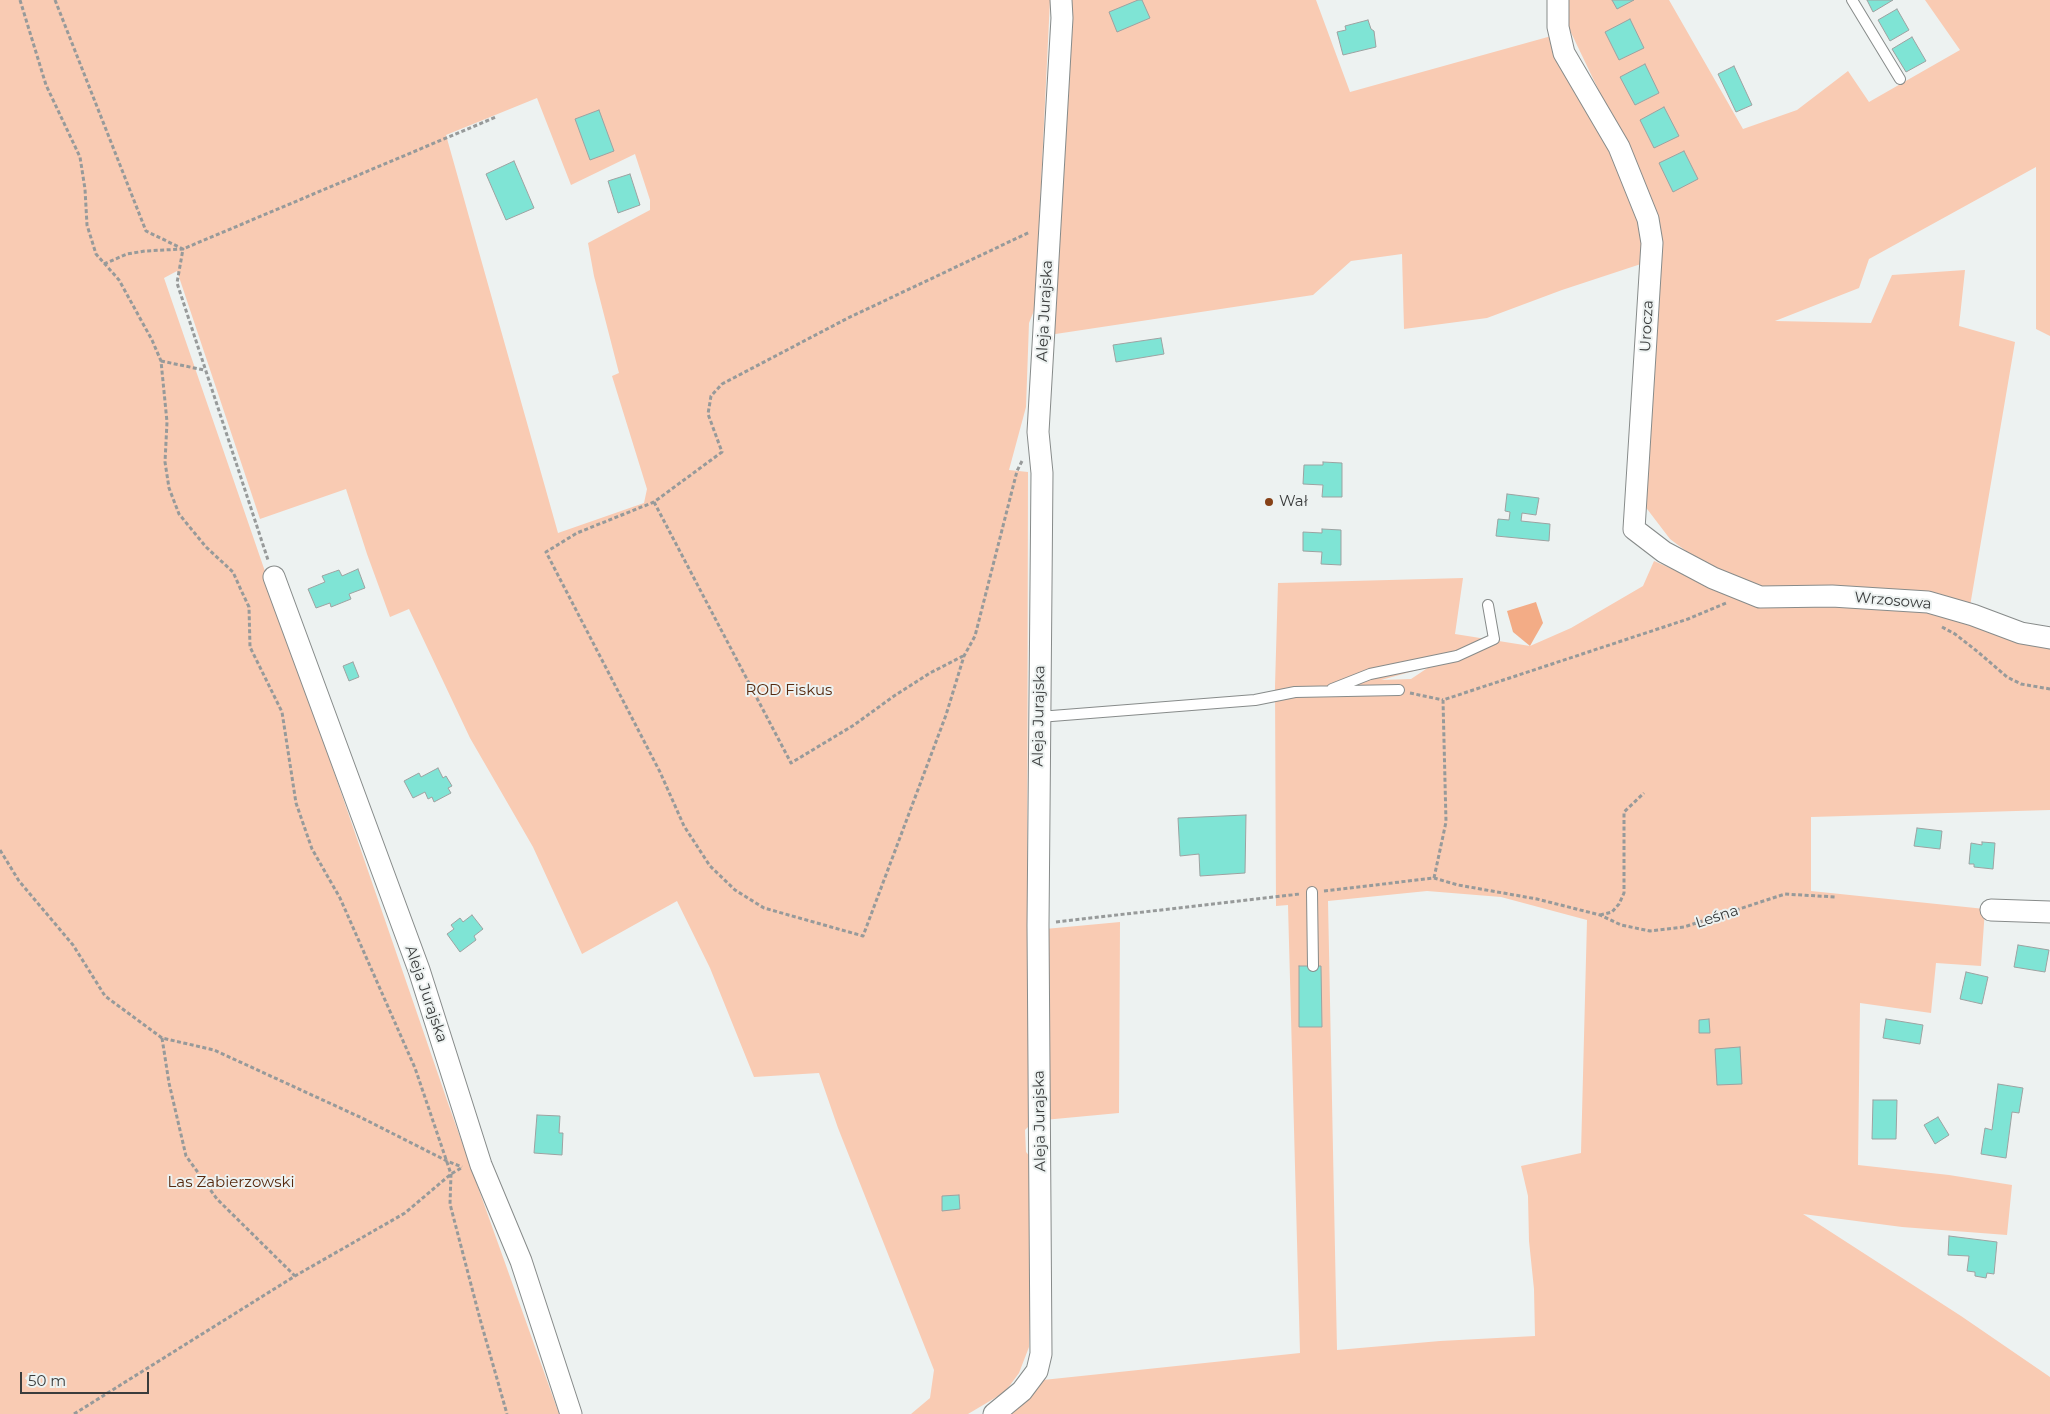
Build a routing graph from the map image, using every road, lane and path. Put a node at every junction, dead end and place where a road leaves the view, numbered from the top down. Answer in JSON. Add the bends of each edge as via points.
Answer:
{"nodes":[{"id":1,"x":20,"y":0,"type":"edge"},
{"id":2,"x":56,"y":0,"type":"edge"},
{"id":3,"x":1061,"y":0,"type":"edge"},
{"id":4,"x":1558,"y":0,"type":"edge"},
{"id":5,"x":1852,"y":0,"type":"edge"},
{"id":6,"x":1900,"y":79,"type":"dead end"},
{"id":7,"x":496,"y":117,"type":"dead end"},
{"id":8,"x":1050,"y":223,"type":"junction"},
{"id":9,"x":183,"y":250,"type":"junction"},
{"id":10,"x":104,"y":264,"type":"junction"},
{"id":11,"x":161,"y":361,"type":"junction"},
{"id":12,"x":204,"y":370,"type":"junction"},
{"id":13,"x":1038,"y":432,"type":"junction"},
{"id":14,"x":654,"y":502,"type":"junction"},
{"id":15,"x":274,"y":577,"type":"joint"},
{"id":16,"x":1760,"y":597,"type":"joint"},
{"id":17,"x":1729,"y":602,"type":"dead end"},
{"id":18,"x":1488,"y":605,"type":"dead end"},
{"id":19,"x":1939,"y":626,"type":"dead end"},
{"id":20,"x":2050,"y":638,"type":"edge"},
{"id":21,"x":964,"y":656,"type":"junction"},
{"id":22,"x":2050,"y":688,"type":"edge"},
{"id":23,"x":1399,"y":690,"type":"joint"},
{"id":24,"x":1326,"y":692,"type":"junction"},
{"id":25,"x":1443,"y":700,"type":"junction"},
{"id":26,"x":1039,"y":717,"type":"junction"},
{"id":27,"x":1644,"y":793,"type":"dead end"},
{"id":28,"x":0,"y":850,"type":"edge"},
{"id":29,"x":1434,"y":878,"type":"dead end"},
{"id":30,"x":1312,"y":892,"type":"dead end"},
{"id":31,"x":1835,"y":897,"type":"dead end"},
{"id":32,"x":1992,"y":910,"type":"dead end"},
{"id":33,"x":2050,"y":912,"type":"edge"},
{"id":34,"x":1314,"y":966,"type":"dead end"},
{"id":35,"x":162,"y":1038,"type":"junction"},
{"id":36,"x":447,"y":1161,"type":"junction"},
{"id":37,"x":463,"y":1167,"type":"dead end"},
{"id":38,"x":451,"y":1174,"type":"junction"},
{"id":39,"x":295,"y":1276,"type":"junction"},
{"id":40,"x":74,"y":1414,"type":"edge"},
{"id":41,"x":507,"y":1414,"type":"edge"},
{"id":42,"x":571,"y":1414,"type":"edge"},
{"id":43,"x":994,"y":1414,"type":"edge"}],
"edges":[{"from":1,"to":10,"type":"path","via":[[46,86],[80,156],[87,225],[96,254]]},
{"from":2,"to":9,"type":"path","via":[[146,231]]},
{"from":3,"to":8,"type":"street","name":"Aleja Jurajska"},
{"from":4,"to":16,"type":"street","name":"Urocza","via":[[1558,27],[1564,53],[1619,147],[1648,219],[1652,243],[1634,529],[1664,552],[1713,578]]},
{"from":5,"to":6,"type":"lane"},
{"from":7,"to":9,"type":"path"},
{"from":8,"to":13,"type":"street","name":"Aleja Jurajska"},
{"from":8,"to":14,"type":"path","via":[[848,318],[722,384],[710,396],[708,414],[722,452]]},
{"from":9,"to":10,"type":"path","via":[[128,254]]},
{"from":9,"to":12,"type":"path","via":[[177,282]]},
{"from":10,"to":11,"type":"path","via":[[119,280]]},
{"from":11,"to":12,"type":"path"},
{"from":11,"to":36,"type":"path","via":[[169,488],[179,514],[233,572],[248,608],[250,647],[282,712],[296,803],[312,849],[340,898],[415,1068]]},
{"from":12,"to":15,"type":"path"},
{"from":13,"to":21,"type":"path","via":[[1030,441],[1017,471],[975,636]]},
{"from":13,"to":26,"type":"street","name":"Aleja Jurajska","via":[[1042,473]]},
{"from":14,"to":21,"type":"path","via":[[791,763],[930,673]]},
{"from":14,"to":21,"type":"path","via":[[577,533],[546,552],[660,772],[684,826],[710,866],[734,890],[764,908],[863,936],[946,715]]},
{"from":15,"to":42,"type":"street","name":"Aleja Jurajska","via":[[420,970],[481,1165],[521,1261]]},
{"from":16,"to":20,"type":"street","name":"Wrzosowa","via":[[1832,596],[1928,602],[2021,633]]},
{"from":17,"to":25,"type":"path","via":[[1688,619]]},
{"from":18,"to":24,"type":"lane","via":[[1494,639],[1457,656],[1370,674]]},
{"from":19,"to":22,"type":"path","via":[[1955,634],[2007,677],[2021,684]]},
{"from":23,"to":24,"type":"lane"},
{"from":23,"to":25,"type":"path"},
{"from":24,"to":26,"type":"lane","via":[[1295,692],[1255,700]]},
{"from":25,"to":29,"type":"path","via":[[1446,822]]},
{"from":26,"to":43,"type":"street","name":"Aleja Jurajska","via":[[1041,1354],[1036,1371],[1022,1391]]},
{"from":27,"to":31,"type":"path","name":"Leśna","via":[[1624,812],[1624,893],[1612,912],[1600,916],[1621,925],[1650,931],[1684,927],[1786,894]]},
{"from":28,"to":35,"type":"path","via":[[19,881],[73,945],[105,996]]},
{"from":30,"to":34,"type":"lane"},
{"from":32,"to":33,"type":"street"},
{"from":35,"to":36,"type":"path","via":[[214,1050]]},
{"from":35,"to":39,"type":"path","via":[[186,1156],[217,1199]]},
{"from":36,"to":37,"type":"path"},
{"from":36,"to":38,"type":"path"},
{"from":38,"to":39,"type":"path","via":[[405,1213]]},
{"from":38,"to":41,"type":"path","via":[[450,1204]]},
{"from":39,"to":40,"type":"path"}]}
